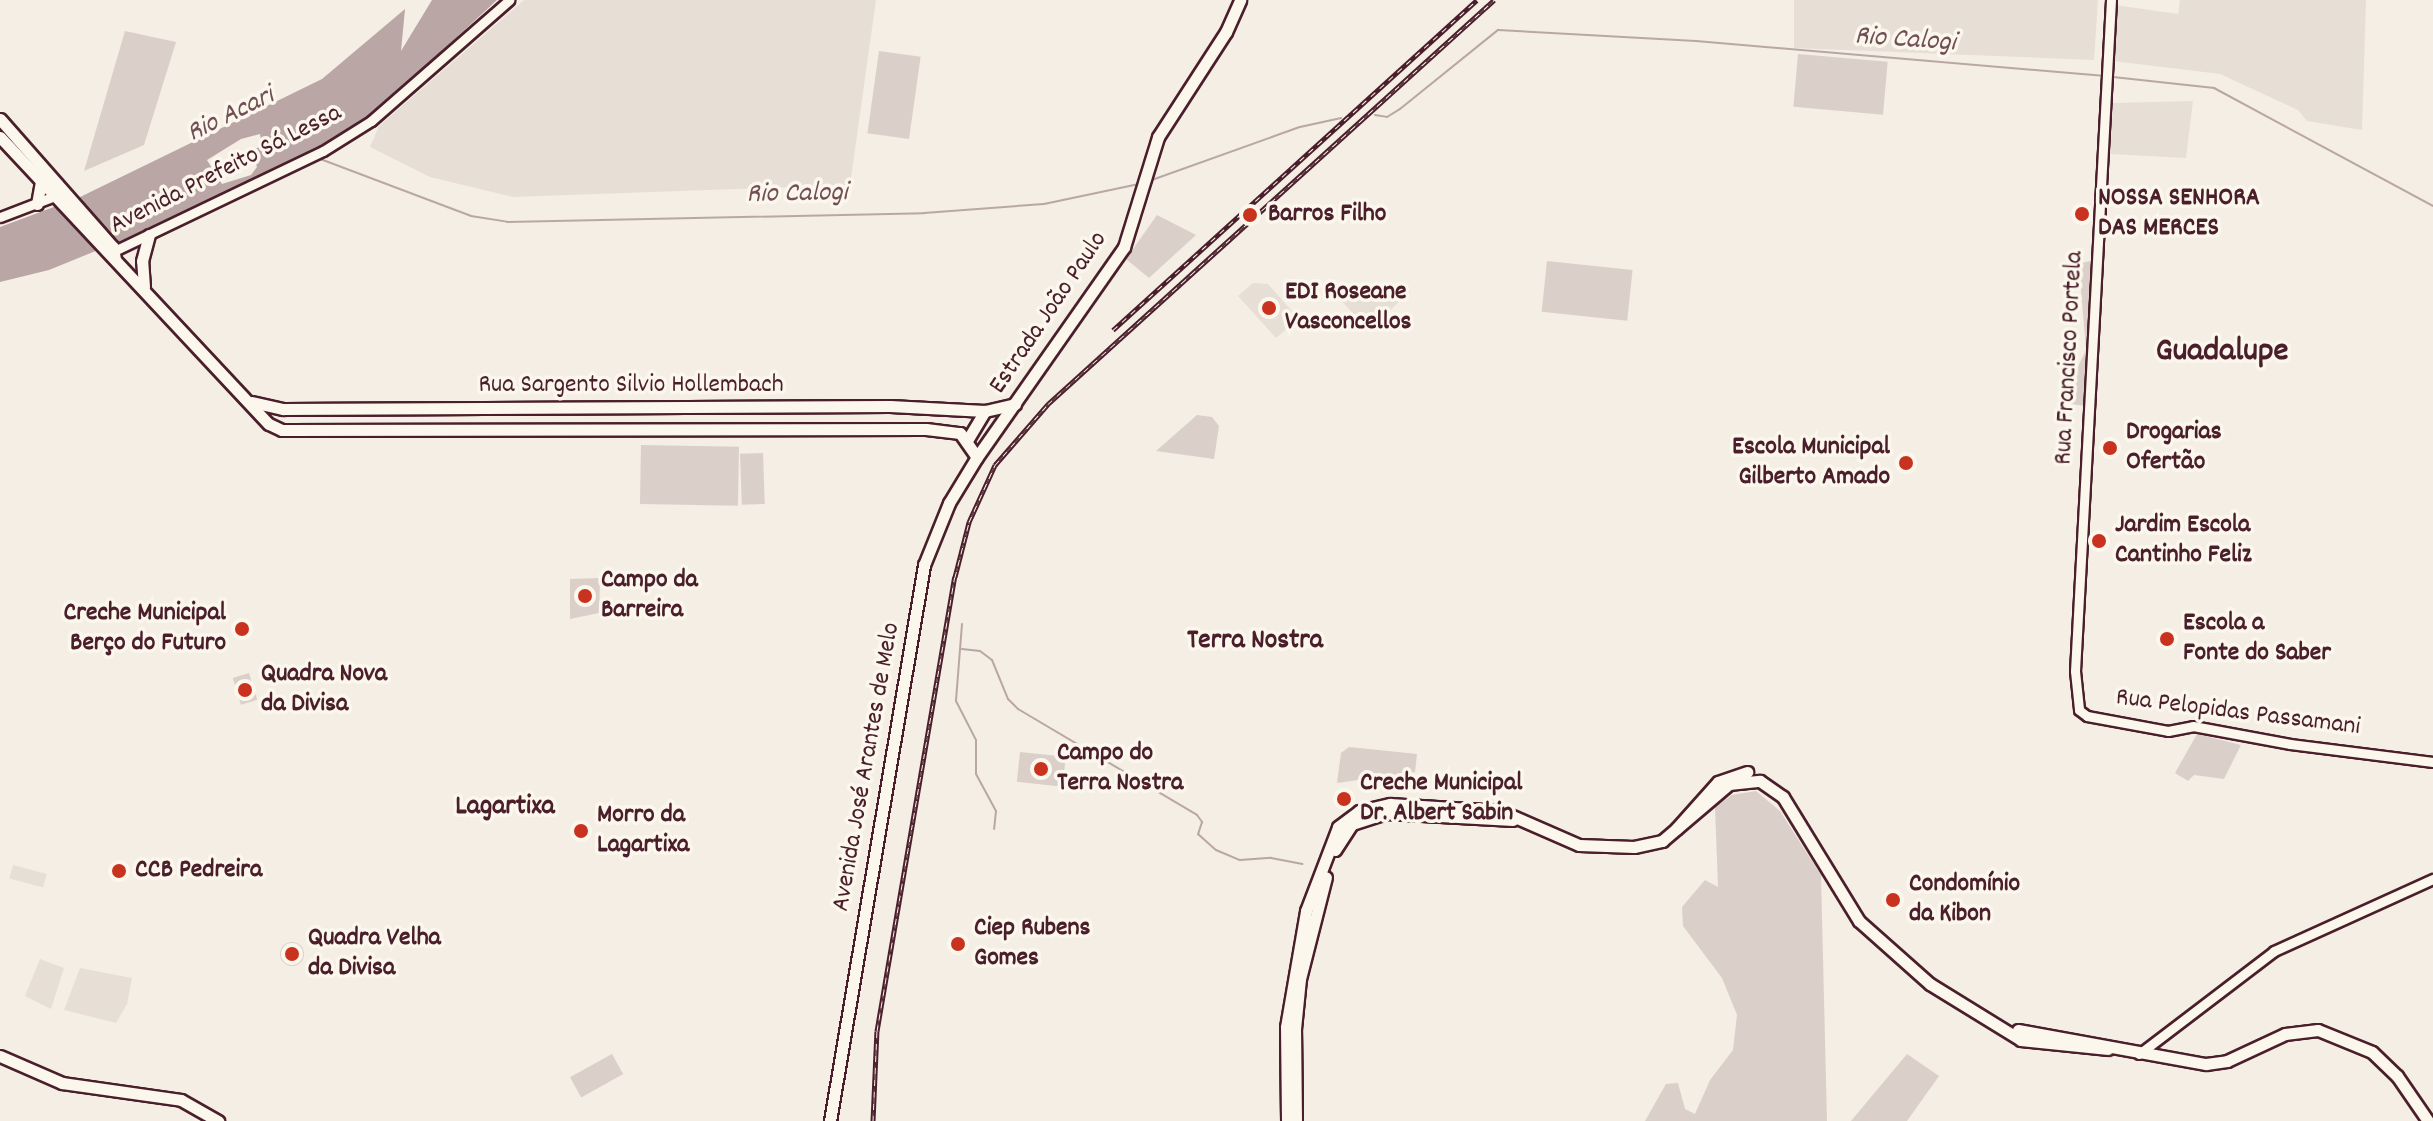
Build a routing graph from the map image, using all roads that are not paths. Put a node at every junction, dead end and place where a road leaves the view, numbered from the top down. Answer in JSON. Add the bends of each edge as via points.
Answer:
{"nodes":[{"id":1,"x":509,"y":0,"type":"edge"},
{"id":2,"x":1240,"y":0,"type":"edge"},
{"id":3,"x":2111,"y":0,"type":"edge"},
{"id":4,"x":0,"y":119,"type":"edge"},
{"id":5,"x":0,"y":137,"type":"edge"},
{"id":6,"x":41,"y":182,"type":"junction"},
{"id":7,"x":62,"y":196,"type":"junction"},
{"id":8,"x":37,"y":204,"type":"junction"},
{"id":9,"x":0,"y":217,"type":"edge"},
{"id":10,"x":149,"y":235,"type":"junction"},
{"id":11,"x":111,"y":252,"type":"junction"},
{"id":12,"x":144,"y":287,"type":"junction"},
{"id":13,"x":248,"y":401,"type":"junction"},
{"id":14,"x":1015,"y":404,"type":"junction"},
{"id":15,"x":746,"y":407,"type":"junction"},
{"id":16,"x":519,"y":408,"type":"junction"},
{"id":17,"x":985,"y":411,"type":"junction"},
{"id":18,"x":746,"y":428,"type":"junction"},
{"id":19,"x":520,"y":431,"type":"junction"},
{"id":20,"x":992,"y":435,"type":"junction"},
{"id":21,"x":968,"y":439,"type":"junction"},
{"id":22,"x":977,"y":457,"type":"junction"},
{"id":23,"x":2075,"y":671,"type":"joint"},
{"id":24,"x":2433,"y":762,"type":"edge"},
{"id":25,"x":1420,"y":809,"type":"junction"},
{"id":26,"x":2433,"y":879,"type":"edge"},
{"id":27,"x":2138,"y":1054,"type":"junction"},
{"id":28,"x":0,"y":1056,"type":"edge"},
{"id":29,"x":218,"y":1121,"type":"edge"},
{"id":30,"x":830,"y":1121,"type":"edge"},
{"id":31,"x":1287,"y":1121,"type":"edge"},
{"id":32,"x":1296,"y":1121,"type":"edge"},
{"id":33,"x":2428,"y":1121,"type":"edge"}],
"edges":[{"from":1,"to":10,"type":"street","name":"Avenida Prefeito Sá Lessa","via":[[371,121],[307,160]]},
{"from":2,"to":14,"type":"main road","name":"Estrada João Paulo","via":[[1226,32],[1164,123],[1117,259]]},
{"from":3,"to":23,"type":"street","name":"Rua Francisco Portela"},
{"from":4,"to":7,"type":"main road"},
{"from":5,"to":6,"type":"main road"},
{"from":6,"to":7,"type":"main road"},
{"from":6,"to":8,"type":"main road"},
{"from":7,"to":8,"type":"street"},
{"from":7,"to":11,"type":"main road","name":"Rua Sargento Silvio Hollembach"},
{"from":8,"to":9,"type":"street"},
{"from":10,"to":11,"type":"street","name":"Avenida Prefeito Sá Lessa"},
{"from":10,"to":12,"type":"main road"},
{"from":11,"to":12,"type":"main road","name":"Rua Sargento Silvio Hollembach"},
{"from":12,"to":13,"type":"main road","name":"Rua Sargento Silvio Hollembach"},
{"from":13,"to":16,"type":"main road","name":"Rua Sargento Silvio Hollembach","via":[[283,409]]},
{"from":13,"to":19,"type":"main road","name":"Rua Sargento Silvio Hollembach","via":[[282,430]]},
{"from":14,"to":17,"type":"main road","name":"Rua Sargento Silvio Hollembach"},
{"from":14,"to":20,"type":"main road","name":"Estrada João Paulo"},
{"from":15,"to":16,"type":"main road","name":"Rua Sargento Silvio Hollembach"},
{"from":15,"to":17,"type":"main road","name":"Rua Sargento Silvio Hollembach"},
{"from":15,"to":18,"type":"main road"},
{"from":16,"to":19,"type":"main road"},
{"from":17,"to":20,"type":"main road"},
{"from":17,"to":21,"type":"main road"},
{"from":18,"to":19,"type":"main road","name":"Rua Sargento Silvio Hollembach"},
{"from":18,"to":21,"type":"main road","name":"Rua Sargento Silvio Hollembach","via":[[926,429]]},
{"from":20,"to":22,"type":"main road","name":"Avenida José Arantes de Melo"},
{"from":21,"to":22,"type":"main road"},
{"from":22,"to":30,"type":"main road","name":"Avenida José Arantes de Melo","via":[[949,503],[924,565]]},
{"from":23,"to":24,"type":"street","name":"Rua Pelopidas Passamani","via":[[2077,704],[2087,716],[2168,731],[2193,726]]},
{"from":25,"to":27,"type":"main road","via":[[1527,820],[1593,847],[1653,845],[1729,784],[1759,780],[1783,797],[1867,930],[1970,1012],[2029,1042]]},
{"from":25,"to":31,"type":"main road","via":[[1365,809],[1335,832],[1306,911],[1294,969],[1285,1046]]},
{"from":25,"to":32,"type":"main road","via":[[1359,820],[1347,828],[1334,851],[1303,961],[1295,1029]]},
{"from":26,"to":27,"type":"street","via":[[2274,951]]},
{"from":27,"to":33,"type":"main road","via":[[2217,1064],[2285,1034],[2313,1029],[2333,1033],[2366,1048],[2394,1073]]},
{"from":28,"to":29,"type":"main road","via":[[62,1083],[181,1100]]}]}
